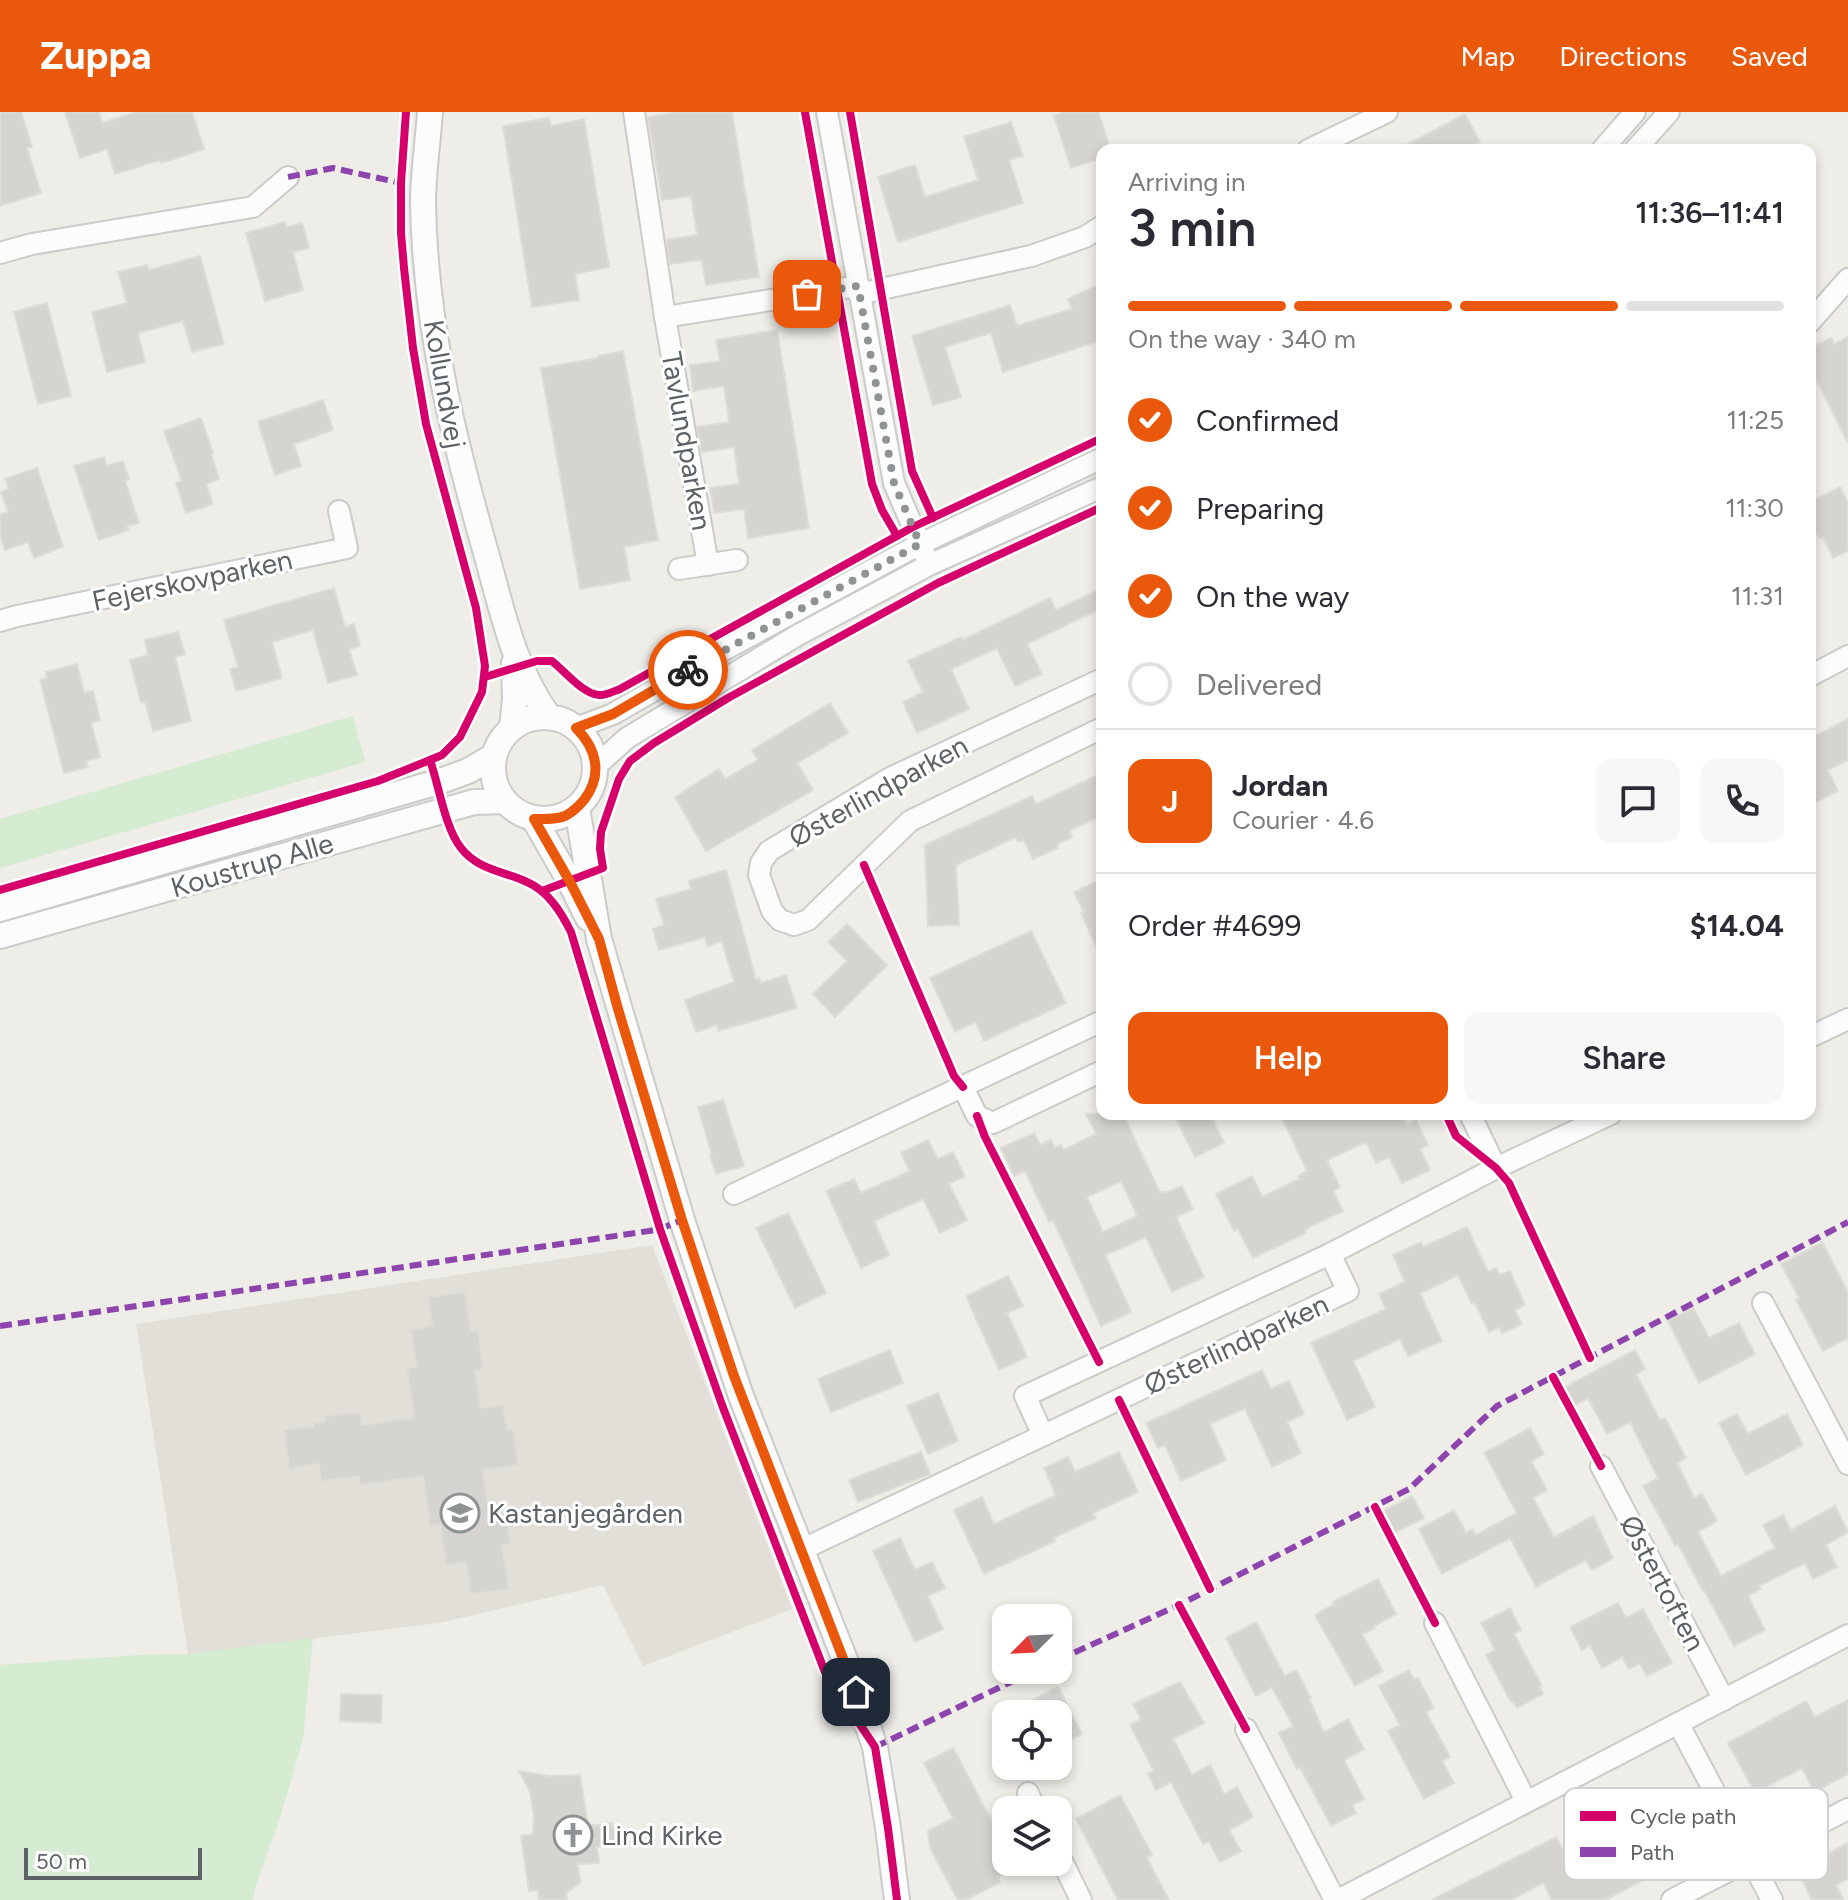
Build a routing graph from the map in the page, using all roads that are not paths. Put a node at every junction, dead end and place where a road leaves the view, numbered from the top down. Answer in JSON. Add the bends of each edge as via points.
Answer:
{"nodes":[{"id":1,"x":430,"y":112,"type":"edge"},
{"id":2,"x":634,"y":112,"type":"edge"},
{"id":3,"x":827,"y":112,"type":"edge"},
{"id":4,"x":1387,"y":112,"type":"edge"},
{"id":5,"x":1635,"y":112,"type":"edge"},
{"id":6,"x":1669,"y":112,"type":"edge"},
{"id":7,"x":1320,"y":144,"type":"edge"},
{"id":8,"x":1607,"y":144,"type":"edge"},
{"id":9,"x":1640,"y":144,"type":"edge"},
{"id":10,"x":288,"y":177,"type":"dead end"},
{"id":11,"x":1096,"y":230,"type":"edge"},
{"id":12,"x":0,"y":253,"type":"edge"},
{"id":13,"x":1848,"y":279,"type":"edge"},
{"id":14,"x":858,"y":290,"type":"junction"},
{"id":15,"x":1816,"y":315,"type":"edge"},
{"id":16,"x":665,"y":317,"type":"junction"},
{"id":17,"x":1096,"y":461,"type":"edge"},
{"id":18,"x":1096,"y":490,"type":"edge"},
{"id":19,"x":339,"y":511,"type":"dead end"},
{"id":20,"x":920,"y":544,"type":"junction"},
{"id":21,"x":737,"y":560,"type":"dead end"},
{"id":22,"x":708,"y":565,"type":"junction"},
{"id":23,"x":929,"y":565,"type":"junction"},
{"id":24,"x":679,"y":569,"type":"dead end"},
{"id":25,"x":0,"y":621,"type":"edge"},
{"id":26,"x":513,"y":649,"type":"junction"},
{"id":27,"x":1848,"y":656,"type":"edge"},
{"id":28,"x":1816,"y":673,"type":"edge"},
{"id":29,"x":1096,"y":682,"type":"edge"},
{"id":30,"x":549,"y":717,"type":"junction"},
{"id":31,"x":512,"y":728,"type":"junction"},
{"id":32,"x":576,"y":728,"type":"junction"},
{"id":33,"x":1096,"y":731,"type":"edge"},
{"id":34,"x":494,"y":756,"type":"junction"},
{"id":35,"x":596,"y":766,"type":"junction"},
{"id":36,"x":505,"y":801,"type":"junction"},
{"id":37,"x":577,"y":808,"type":"junction"},
{"id":38,"x":534,"y":819,"type":"junction"},
{"id":39,"x":0,"y":909,"type":"edge"},
{"id":40,"x":0,"y":936,"type":"edge"},
{"id":41,"x":599,"y":939,"type":"junction"},
{"id":42,"x":1848,"y":1019,"type":"edge"},
{"id":43,"x":1096,"y":1024,"type":"edge"},
{"id":44,"x":1816,"y":1034,"type":"edge"},
{"id":45,"x":1096,"y":1074,"type":"edge"},
{"id":46,"x":963,"y":1087,"type":"junction"},
{"id":47,"x":1473,"y":1120,"type":"edge"},
{"id":48,"x":1598,"y":1120,"type":"edge"},
{"id":49,"x":1496,"y":1168,"type":"junction"},
{"id":50,"x":734,"y":1194,"type":"dead end"},
{"id":51,"x":1330,"y":1254,"type":"junction"},
{"id":52,"x":1763,"y":1303,"type":"dead end"},
{"id":53,"x":1043,"y":1435,"type":"junction"},
{"id":54,"x":1848,"y":1464,"type":"edge"},
{"id":55,"x":1601,"y":1466,"type":"dead end"},
{"id":56,"x":801,"y":1550,"type":"junction"},
{"id":57,"x":1435,"y":1623,"type":"dead end"},
{"id":58,"x":1848,"y":1635,"type":"edge"},
{"id":59,"x":1724,"y":1700,"type":"junction"},
{"id":60,"x":1678,"y":1723,"type":"junction"},
{"id":61,"x":1246,"y":1729,"type":"dead end"},
{"id":62,"x":1712,"y":1788,"type":"edge"},
{"id":63,"x":1526,"y":1801,"type":"junction"},
{"id":64,"x":1848,"y":1809,"type":"edge"},
{"id":65,"x":1828,"y":1819,"type":"edge"},
{"id":66,"x":1069,"y":1876,"type":"edge"},
{"id":67,"x":1710,"y":1880,"type":"edge"},
{"id":68,"x":1761,"y":1880,"type":"edge"},
{"id":69,"x":897,"y":1900,"type":"edge"},
{"id":70,"x":1081,"y":1900,"type":"edge"},
{"id":71,"x":1336,"y":1900,"type":"edge"},
{"id":72,"x":1672,"y":1900,"type":"edge"},
{"id":73,"x":1772,"y":1900,"type":"edge"}],
"edges":[{"from":1,"to":26,"type":"street","name":"Kollundvej","via":[[423,201],[441,378]]},
{"from":2,"to":16,"type":"street","name":"Tavlundparken"},
{"from":3,"to":14,"type":"street"},
{"from":4,"to":7,"type":"street"},
{"from":5,"to":8,"type":"street"},
{"from":6,"to":9,"type":"street"},
{"from":10,"to":12,"type":"street","via":[[253,207]]},
{"from":11,"to":14,"type":"street","name":"Tavlundparken","via":[[1031,256]]},
{"from":13,"to":15,"type":"street"},
{"from":14,"to":16,"type":"street","name":"Tavlundparken"},
{"from":14,"to":20,"type":"street","via":[[894,483]]},
{"from":16,"to":22,"type":"street","name":"Tavlundparken"},
{"from":17,"to":20,"type":"street"},
{"from":18,"to":23,"type":"street"},
{"from":19,"to":25,"type":"street","name":"Fejerskovparken","via":[[347,548]]},
{"from":20,"to":23,"type":"street"},
{"from":20,"to":32,"type":"street","via":[[613,714]]},
{"from":21,"to":22,"type":"street","name":"Tavlundparken"},
{"from":22,"to":24,"type":"street","name":"Tavlundparken"},
{"from":23,"to":35,"type":"street","via":[[798,635],[627,738]]},
{"from":26,"to":30,"type":"street","name":"Kollundvej"},
{"from":26,"to":31,"type":"street","name":"Kollundvej"},
{"from":27,"to":28,"type":"street"},
{"from":29,"to":33,"type":"street","name":"Østerlindparken","via":[[890,778],[769,851],[759,875],[772,911],[794,925],[808,920],[910,821]]},
{"from":30,"to":31,"type":"street"},
{"from":30,"to":32,"type":"street"},
{"from":31,"to":34,"type":"street"},
{"from":32,"to":35,"type":"street","via":[[593,751]]},
{"from":34,"to":36,"type":"street","via":[[496,788]]},
{"from":34,"to":39,"type":"street","name":"Koustrup Alle","via":[[438,782]]},
{"from":35,"to":37,"type":"street","via":[[592,789]]},
{"from":36,"to":38,"type":"street"},
{"from":36,"to":40,"type":"street","name":"Koustrup Alle","via":[[474,802]]},
{"from":37,"to":38,"type":"street","via":[[549,820]]},
{"from":37,"to":41,"type":"street"},
{"from":38,"to":41,"type":"street"},
{"from":41,"to":56,"type":"street","via":[[682,1220]]},
{"from":42,"to":44,"type":"street"},
{"from":43,"to":46,"type":"street"},
{"from":45,"to":46,"type":"street","via":[[993,1123],[977,1116]]},
{"from":46,"to":50,"type":"street"},
{"from":47,"to":49,"type":"street"},
{"from":48,"to":49,"type":"street","name":"Østerlindparken"},
{"from":49,"to":51,"type":"street","name":"Østerlindparken"},
{"from":51,"to":53,"type":"street","name":"Østerlindparken","via":[[1348,1291]]},
{"from":51,"to":53,"type":"street","name":"Østerlindparken","via":[[1025,1396]]},
{"from":52,"to":54,"type":"street"},
{"from":53,"to":56,"type":"street","name":"Østerlindparken"},
{"from":55,"to":59,"type":"street","name":"Østertoften"},
{"from":56,"to":69,"type":"street","via":[[875,1747]]},
{"from":57,"to":63,"type":"street"},
{"from":58,"to":59,"type":"street"},
{"from":59,"to":60,"type":"street"},
{"from":60,"to":62,"type":"street"},
{"from":60,"to":63,"type":"street"},
{"from":61,"to":71,"type":"street"},
{"from":63,"to":71,"type":"street"},
{"from":64,"to":65,"type":"street"},
{"from":66,"to":70,"type":"street"},
{"from":67,"to":72,"type":"street"},
{"from":68,"to":73,"type":"street"}]}
